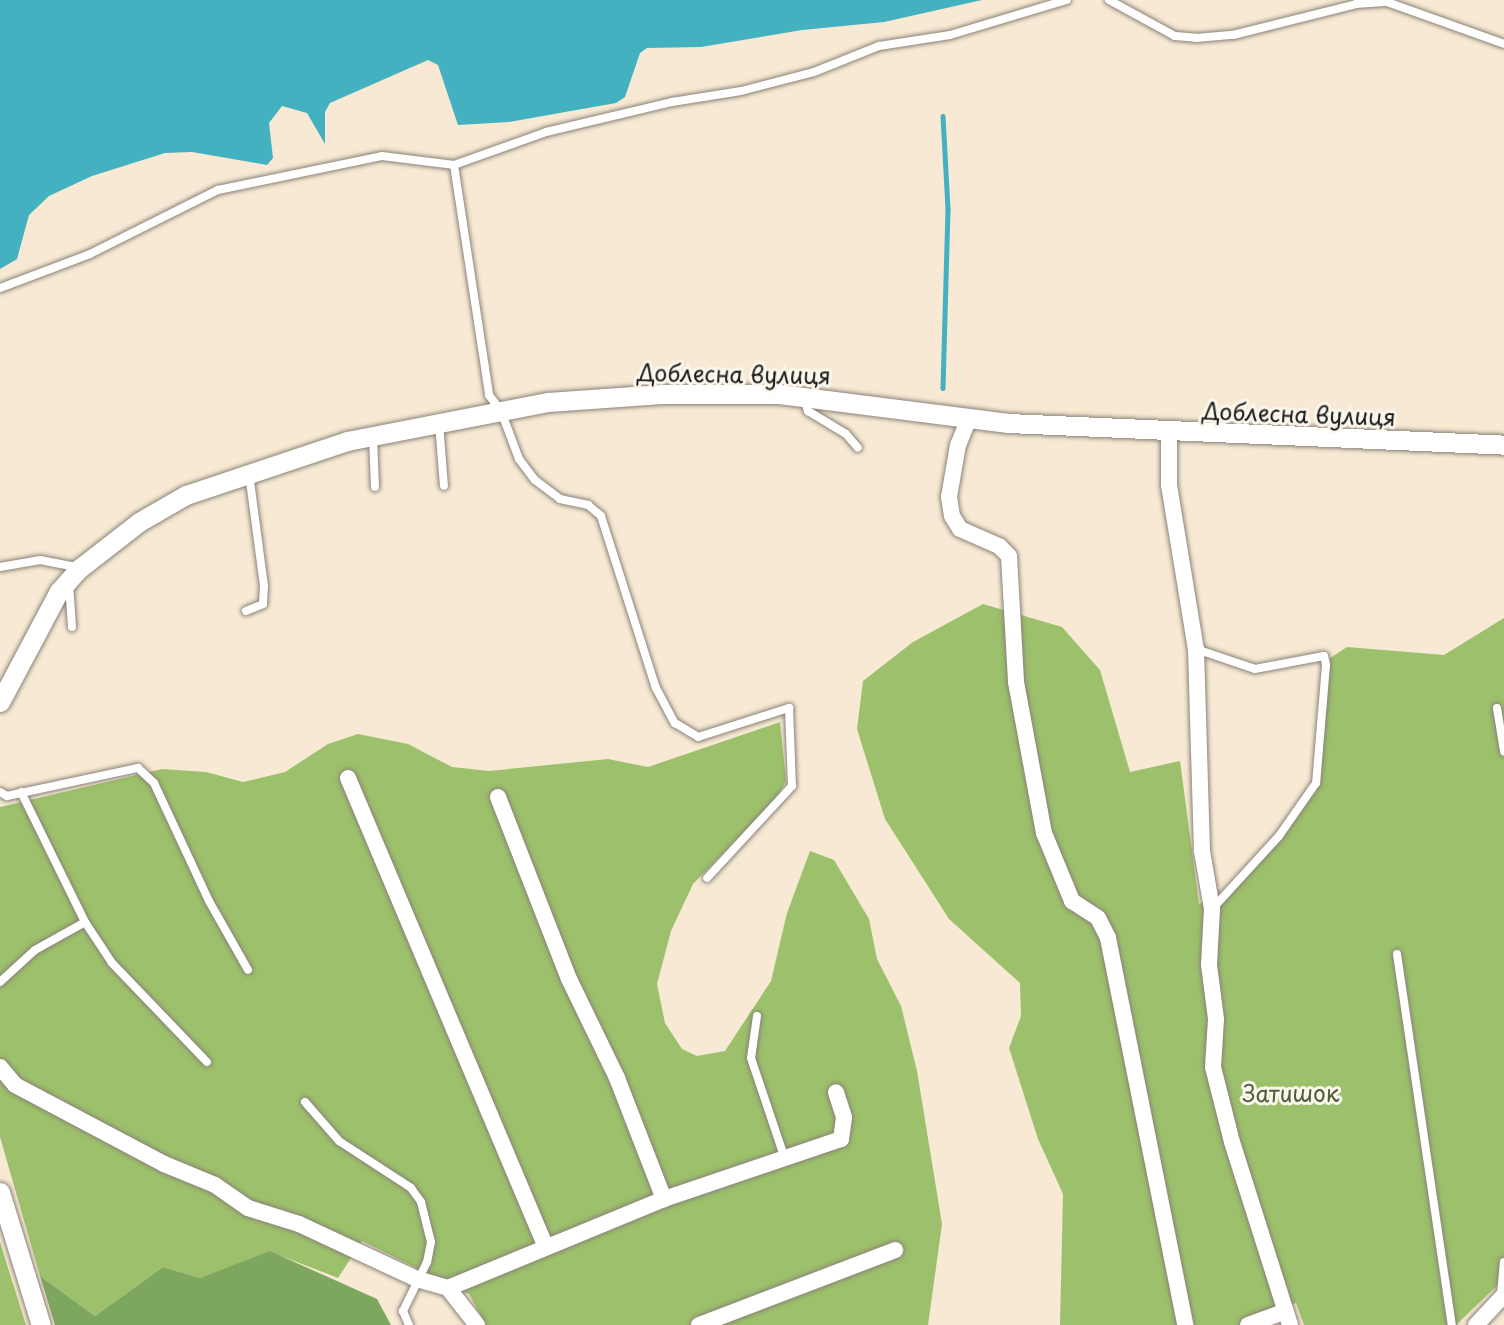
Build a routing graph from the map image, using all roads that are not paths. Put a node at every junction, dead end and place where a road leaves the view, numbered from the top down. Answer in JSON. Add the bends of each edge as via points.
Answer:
{"nodes":[{"id":1,"x":1067,"y":0,"type":"edge"},
{"id":2,"x":1109,"y":0,"type":"edge"},
{"id":3,"x":1504,"y":44,"type":"edge"},
{"id":4,"x":454,"y":165,"type":"junction"},
{"id":5,"x":0,"y":288,"type":"edge"},
{"id":6,"x":803,"y":396,"type":"junction"},
{"id":7,"x":501,"y":411,"type":"junction"},
{"id":8,"x":969,"y":418,"type":"junction"},
{"id":9,"x":439,"y":423,"type":"junction"},
{"id":10,"x":1169,"y":434,"type":"junction"},
{"id":11,"x":373,"y":436,"type":"junction"},
{"id":12,"x":1504,"y":445,"type":"edge"},
{"id":13,"x":858,"y":448,"type":"dead end"},
{"id":14,"x":249,"y":474,"type":"junction"},
{"id":15,"x":444,"y":486,"type":"dead end"},
{"id":16,"x":375,"y":487,"type":"dead end"},
{"id":17,"x":0,"y":567,"type":"edge"},
{"id":18,"x":74,"y":574,"type":"junction"},
{"id":19,"x":246,"y":611,"type":"dead end"},
{"id":20,"x":72,"y":627,"type":"dead end"},
{"id":21,"x":1196,"y":649,"type":"junction"},
{"id":22,"x":0,"y":702,"type":"edge"},
{"id":23,"x":1497,"y":708,"type":"dead end"},
{"id":24,"x":1504,"y":751,"type":"edge"},
{"id":25,"x":348,"y":778,"type":"dead end"},
{"id":26,"x":0,"y":792,"type":"edge"},
{"id":27,"x":21,"y":792,"type":"junction"},
{"id":28,"x":498,"y":797,"type":"dead end"},
{"id":29,"x":707,"y":878,"type":"dead end"},
{"id":30,"x":1212,"y":909,"type":"junction"},
{"id":31,"x":85,"y":922,"type":"junction"},
{"id":32,"x":1397,"y":954,"type":"dead end"},
{"id":33,"x":248,"y":971,"type":"dead end"},
{"id":34,"x":0,"y":982,"type":"edge"},
{"id":35,"x":757,"y":1016,"type":"dead end"},
{"id":36,"x":207,"y":1062,"type":"dead end"},
{"id":37,"x":0,"y":1067,"type":"edge"},
{"id":38,"x":836,"y":1092,"type":"dead end"},
{"id":39,"x":305,"y":1102,"type":"dead end"},
{"id":40,"x":784,"y":1156,"type":"junction"},
{"id":41,"x":0,"y":1192,"type":"edge"},
{"id":42,"x":664,"y":1199,"type":"junction"},
{"id":43,"x":545,"y":1245,"type":"junction"},
{"id":44,"x":895,"y":1250,"type":"dead end"},
{"id":45,"x":1504,"y":1262,"type":"edge"},
{"id":46,"x":416,"y":1279,"type":"junction"},
{"id":47,"x":448,"y":1289,"type":"junction"},
{"id":48,"x":1502,"y":1297,"type":"edge"},
{"id":49,"x":1288,"y":1318,"type":"edge"},
{"id":50,"x":41,"y":1325,"type":"edge"},
{"id":51,"x":409,"y":1325,"type":"edge"},
{"id":52,"x":477,"y":1325,"type":"edge"},
{"id":53,"x":699,"y":1325,"type":"edge"},
{"id":54,"x":1185,"y":1325,"type":"edge"},
{"id":55,"x":1248,"y":1325,"type":"edge"},
{"id":56,"x":1452,"y":1325,"type":"edge"},
{"id":57,"x":1476,"y":1325,"type":"edge"}],
"edges":[{"from":1,"to":4,"type":"lane","via":[[950,35],[879,47],[814,72],[741,91],[546,132]]},
{"from":2,"to":3,"type":"lane","via":[[1175,36],[1196,38],[1233,34],[1356,4],[1387,2]]},
{"from":4,"to":5,"type":"lane","via":[[382,156],[218,190],[90,254]]},
{"from":4,"to":7,"type":"lane","via":[[489,394]]},
{"from":6,"to":7,"type":"street","name":"Доблесна вулиця","via":[[662,394],[548,402]]},
{"from":6,"to":8,"type":"street","name":"Доблесна вулиця"},
{"from":6,"to":13,"type":"lane","via":[[808,411],[846,434]]},
{"from":7,"to":9,"type":"street","name":"Доблесна вулиця"},
{"from":7,"to":29,"type":"lane","via":[[519,459],[535,480],[560,499],[588,505],[601,516],[656,688],[675,723],[698,737],[771,710],[789,708],[792,786]]},
{"from":8,"to":10,"type":"street","name":"Доблесна вулиця"},
{"from":8,"to":54,"type":"street","via":[[954,471],[952,516],[960,528],[999,546],[1009,556],[1014,670],[1044,833],[1072,901],[1098,918],[1108,937]]},
{"from":9,"to":11,"type":"street","name":"Доблесна вулиця"},
{"from":9,"to":15,"type":"lane"},
{"from":10,"to":12,"type":"street","name":"Доблесна вулиця"},
{"from":10,"to":21,"type":"street","via":[[1169,485]]},
{"from":11,"to":14,"type":"street","name":"Доблесна вулиця"},
{"from":11,"to":16,"type":"lane"},
{"from":14,"to":18,"type":"street","name":"Доблесна вулиця","via":[[186,495],[139,522]]},
{"from":14,"to":19,"type":"lane","via":[[264,586],[262,604]]},
{"from":17,"to":18,"type":"lane","via":[[40,560]]},
{"from":18,"to":20,"type":"lane"},
{"from":18,"to":22,"type":"street","via":[[14,670]]},
{"from":21,"to":30,"type":"street","via":[[1201,838]]},
{"from":21,"to":30,"type":"lane","via":[[1255,669],[1324,656],[1326,665],[1316,783],[1279,836]]},
{"from":23,"to":24,"type":"lane"},
{"from":25,"to":43,"type":"street"},
{"from":26,"to":27,"type":"lane","via":[[7,796]]},
{"from":27,"to":31,"type":"lane"},
{"from":27,"to":33,"type":"lane","via":[[138,768],[154,783],[209,901]]},
{"from":28,"to":42,"type":"street","via":[[559,957],[617,1078]]},
{"from":30,"to":49,"type":"street","via":[[1213,1067]]},
{"from":31,"to":34,"type":"lane","via":[[35,950]]},
{"from":31,"to":36,"type":"lane","via":[[112,963]]},
{"from":32,"to":56,"type":"lane"},
{"from":35,"to":40,"type":"lane","via":[[751,1058]]},
{"from":37,"to":46,"type":"street","via":[[15,1085],[164,1164],[215,1185],[248,1208],[299,1224]]},
{"from":38,"to":40,"type":"street","via":[[844,1117],[841,1139]]},
{"from":39,"to":46,"type":"lane","via":[[339,1141],[411,1188],[421,1202],[431,1242]]},
{"from":40,"to":42,"type":"street"},
{"from":41,"to":50,"type":"street"},
{"from":42,"to":43,"type":"street"},
{"from":43,"to":47,"type":"street"},
{"from":44,"to":53,"type":"street"},
{"from":45,"to":48,"type":"lane"},
{"from":46,"to":47,"type":"street"},
{"from":46,"to":51,"type":"lane","via":[[402,1311]]},
{"from":47,"to":52,"type":"street"},
{"from":48,"to":57,"type":"street"},
{"from":49,"to":55,"type":"street"}]}
